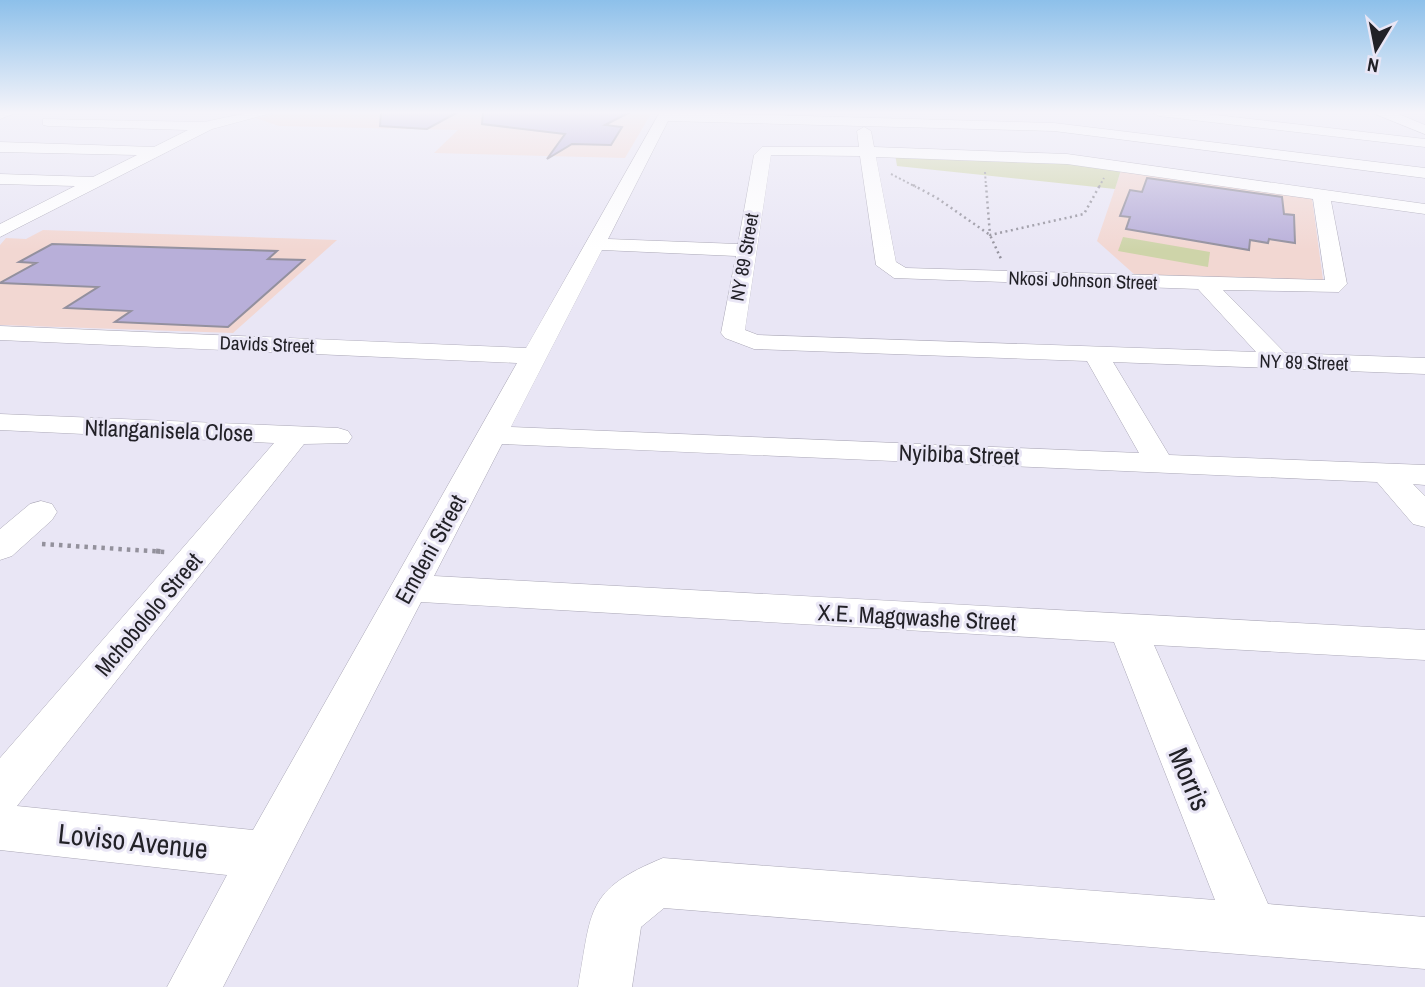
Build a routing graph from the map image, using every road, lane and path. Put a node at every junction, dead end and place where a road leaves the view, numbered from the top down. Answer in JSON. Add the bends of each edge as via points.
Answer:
{"nodes":[{"id":1,"x":142,"y":158,"type":"edge"},
{"id":2,"x":641,"y":158,"type":"edge"},
{"id":3,"x":763,"y":158,"type":"edge"},
{"id":4,"x":868,"y":158,"type":"edge"},
{"id":5,"x":984,"y":158,"type":"edge"},
{"id":6,"x":1036,"y":158,"type":"edge"},
{"id":7,"x":1305,"y":158,"type":"edge"},
{"id":8,"x":1112,"y":164,"type":"junction"},
{"id":9,"x":886,"y":171,"type":"dead end"},
{"id":10,"x":1425,"y":173,"type":"edge"},
{"id":11,"x":0,"y":179,"type":"edge"},
{"id":12,"x":96,"y":182,"type":"junction"},
{"id":13,"x":1321,"y":194,"type":"junction"},
{"id":14,"x":1425,"y":208,"type":"edge"},
{"id":15,"x":0,"y":231,"type":"edge"},
{"id":16,"x":990,"y":235,"type":"junction"},
{"id":17,"x":594,"y":244,"type":"junction"},
{"id":18,"x":746,"y":250,"type":"junction"},
{"id":19,"x":1010,"y":278,"type":"junction"},
{"id":20,"x":1205,"y":284,"type":"junction"},
{"id":21,"x":0,"y":333,"type":"edge"},
{"id":22,"x":1096,"y":355,"type":"junction"},
{"id":23,"x":534,"y":356,"type":"junction"},
{"id":24,"x":1278,"y":361,"type":"junction"},
{"id":25,"x":1425,"y":366,"type":"edge"},
{"id":26,"x":0,"y":422,"type":"edge"},
{"id":27,"x":296,"y":435,"type":"junction"},
{"id":28,"x":492,"y":435,"type":"junction"},
{"id":29,"x":338,"y":437,"type":"dead end"},
{"id":30,"x":1159,"y":463,"type":"junction"},
{"id":31,"x":1387,"y":474,"type":"junction"},
{"id":32,"x":1425,"y":475,"type":"edge"},
{"id":33,"x":41,"y":512,"type":"dead end"},
{"id":34,"x":1425,"y":516,"type":"edge"},
{"id":35,"x":4,"y":545,"type":"edge"},
{"id":36,"x":198,"y":554,"type":"junction"},
{"id":37,"x":409,"y":588,"type":"junction"},
{"id":38,"x":1128,"y":629,"type":"junction"},
{"id":39,"x":1425,"y":645,"type":"edge"},
{"id":40,"x":0,"y":792,"type":"edge"},
{"id":41,"x":0,"y":827,"type":"edge"},
{"id":42,"x":265,"y":855,"type":"junction"},
{"id":43,"x":1252,"y":929,"type":"junction"},
{"id":44,"x":1425,"y":943,"type":"edge"},
{"id":45,"x":194,"y":987,"type":"edge"},
{"id":46,"x":605,"y":987,"type":"edge"}],
"edges":[{"from":1,"to":12,"type":"street"},
{"from":2,"to":17,"type":"street","name":"Emdeni Street"},
{"from":3,"to":18,"type":"street","name":"NY 89 Street"},
{"from":4,"to":19,"type":"street","name":"Nkosi Johnson Street","via":[[888,268],[907,274]]},
{"from":5,"to":16,"type":"path"},
{"from":6,"to":8,"type":"street","name":"NY 89 Street"},
{"from":7,"to":10,"type":"street"},
{"from":8,"to":13,"type":"street","name":"NY 89 Street"},
{"from":8,"to":16,"type":"path","via":[[1084,214]]},
{"from":9,"to":16,"type":"path","via":[[937,198]]},
{"from":11,"to":12,"type":"street"},
{"from":12,"to":15,"type":"street"},
{"from":13,"to":14,"type":"street","name":"NY 89 Street"},
{"from":13,"to":20,"type":"street","name":"Nkosi Johnson Street","via":[[1334,285]]},
{"from":16,"to":19,"type":"path"},
{"from":17,"to":18,"type":"street"},
{"from":17,"to":23,"type":"street","name":"Emdeni Street"},
{"from":18,"to":22,"type":"street","name":"NY 89 Street","via":[[733,333],[748,342]]},
{"from":19,"to":20,"type":"street","name":"Nkosi Johnson Street"},
{"from":20,"to":24,"type":"street"},
{"from":21,"to":23,"type":"street","name":"Davids Street"},
{"from":22,"to":24,"type":"street","name":"NY 89 Street"},
{"from":22,"to":30,"type":"street"},
{"from":23,"to":28,"type":"street","name":"Emdeni Street"},
{"from":24,"to":25,"type":"street","name":"NY 89 Street"},
{"from":26,"to":27,"type":"street","name":"Ntlanganisela Close"},
{"from":27,"to":29,"type":"street","name":"Ntlanganisela Close"},
{"from":27,"to":36,"type":"street","name":"Mchobololo Street"},
{"from":28,"to":30,"type":"street","name":"Nyibiba Street"},
{"from":28,"to":37,"type":"street","name":"Emdeni Street"},
{"from":30,"to":31,"type":"street","name":"Nyibiba Street"},
{"from":31,"to":32,"type":"street","name":"Nyibiba Street"},
{"from":31,"to":34,"type":"street"},
{"from":33,"to":35,"type":"street"},
{"from":35,"to":36,"type":"path"},
{"from":36,"to":40,"type":"street","name":"Mchobololo Street"},
{"from":37,"to":38,"type":"street","name":"X.E. Magqwashe Street"},
{"from":37,"to":42,"type":"street","name":"Emdeni Street"},
{"from":38,"to":39,"type":"street","name":"X.E. Magqwashe Street"},
{"from":38,"to":43,"type":"street","name":"Morris"},
{"from":41,"to":42,"type":"street","name":"Loviso Avenue"},
{"from":42,"to":45,"type":"street","name":"Emdeni Street"},
{"from":43,"to":44,"type":"street"},
{"from":43,"to":46,"type":"street","via":[[663,884],[639,893],[620,912]]}]}
